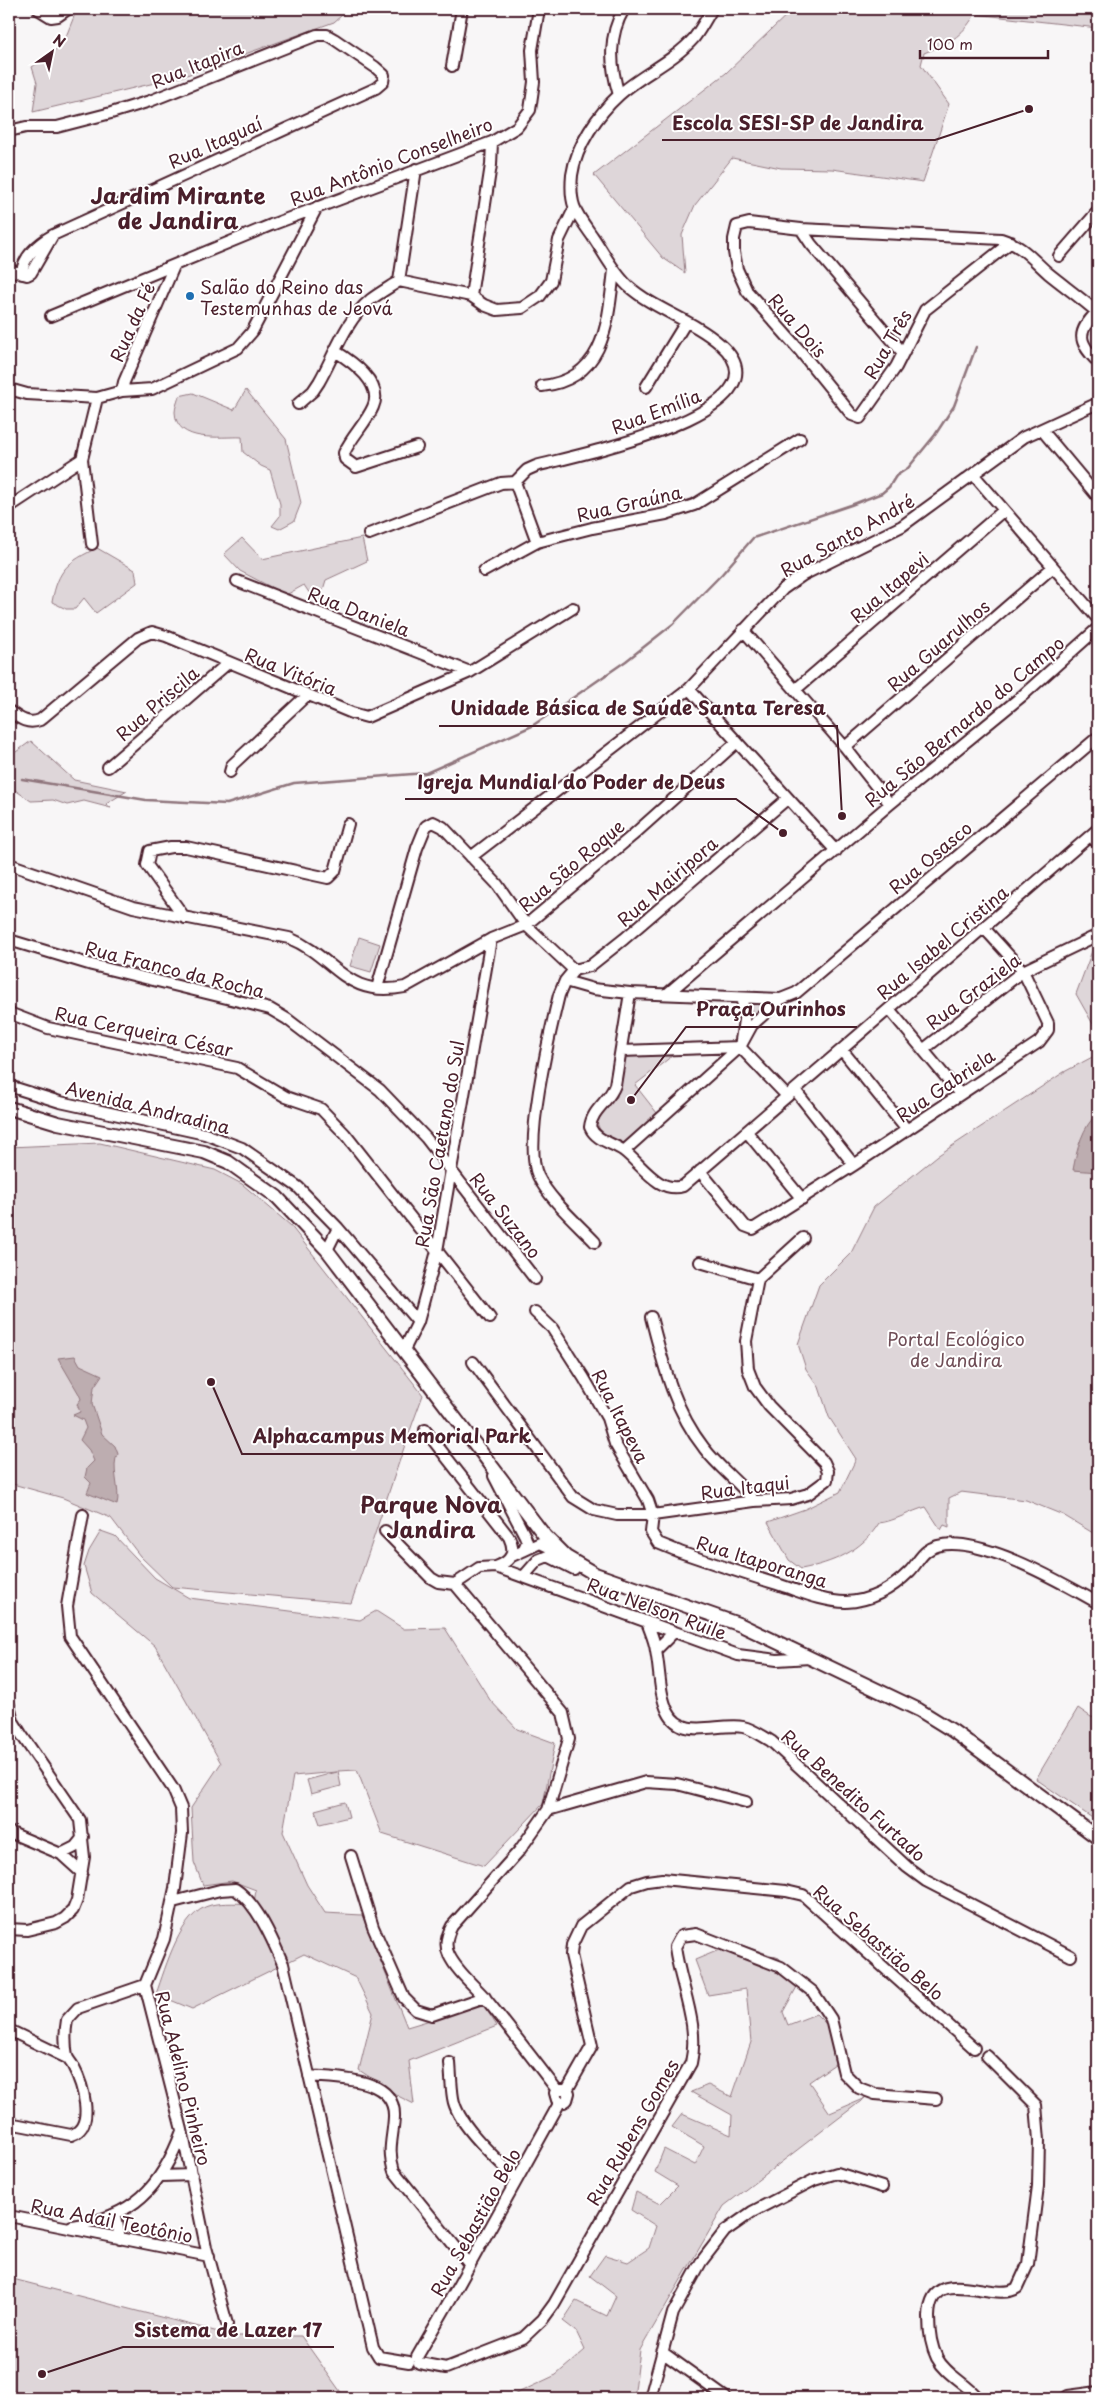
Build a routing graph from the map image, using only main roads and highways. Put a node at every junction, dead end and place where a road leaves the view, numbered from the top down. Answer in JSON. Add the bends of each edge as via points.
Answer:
{"nodes":[{"id":1,"x":9,"y":1108,"type":"edge"},
{"id":2,"x":1098,"y":1838,"type":"edge"}],
"edges":[{"from":1,"to":2,"type":"main road","via":[[58,1123],[204,1152],[228,1162],[277,1197],[327,1250],[545,1536],[566,1557],[615,1583],[741,1625],[919,1710],[953,1731]]}]}
